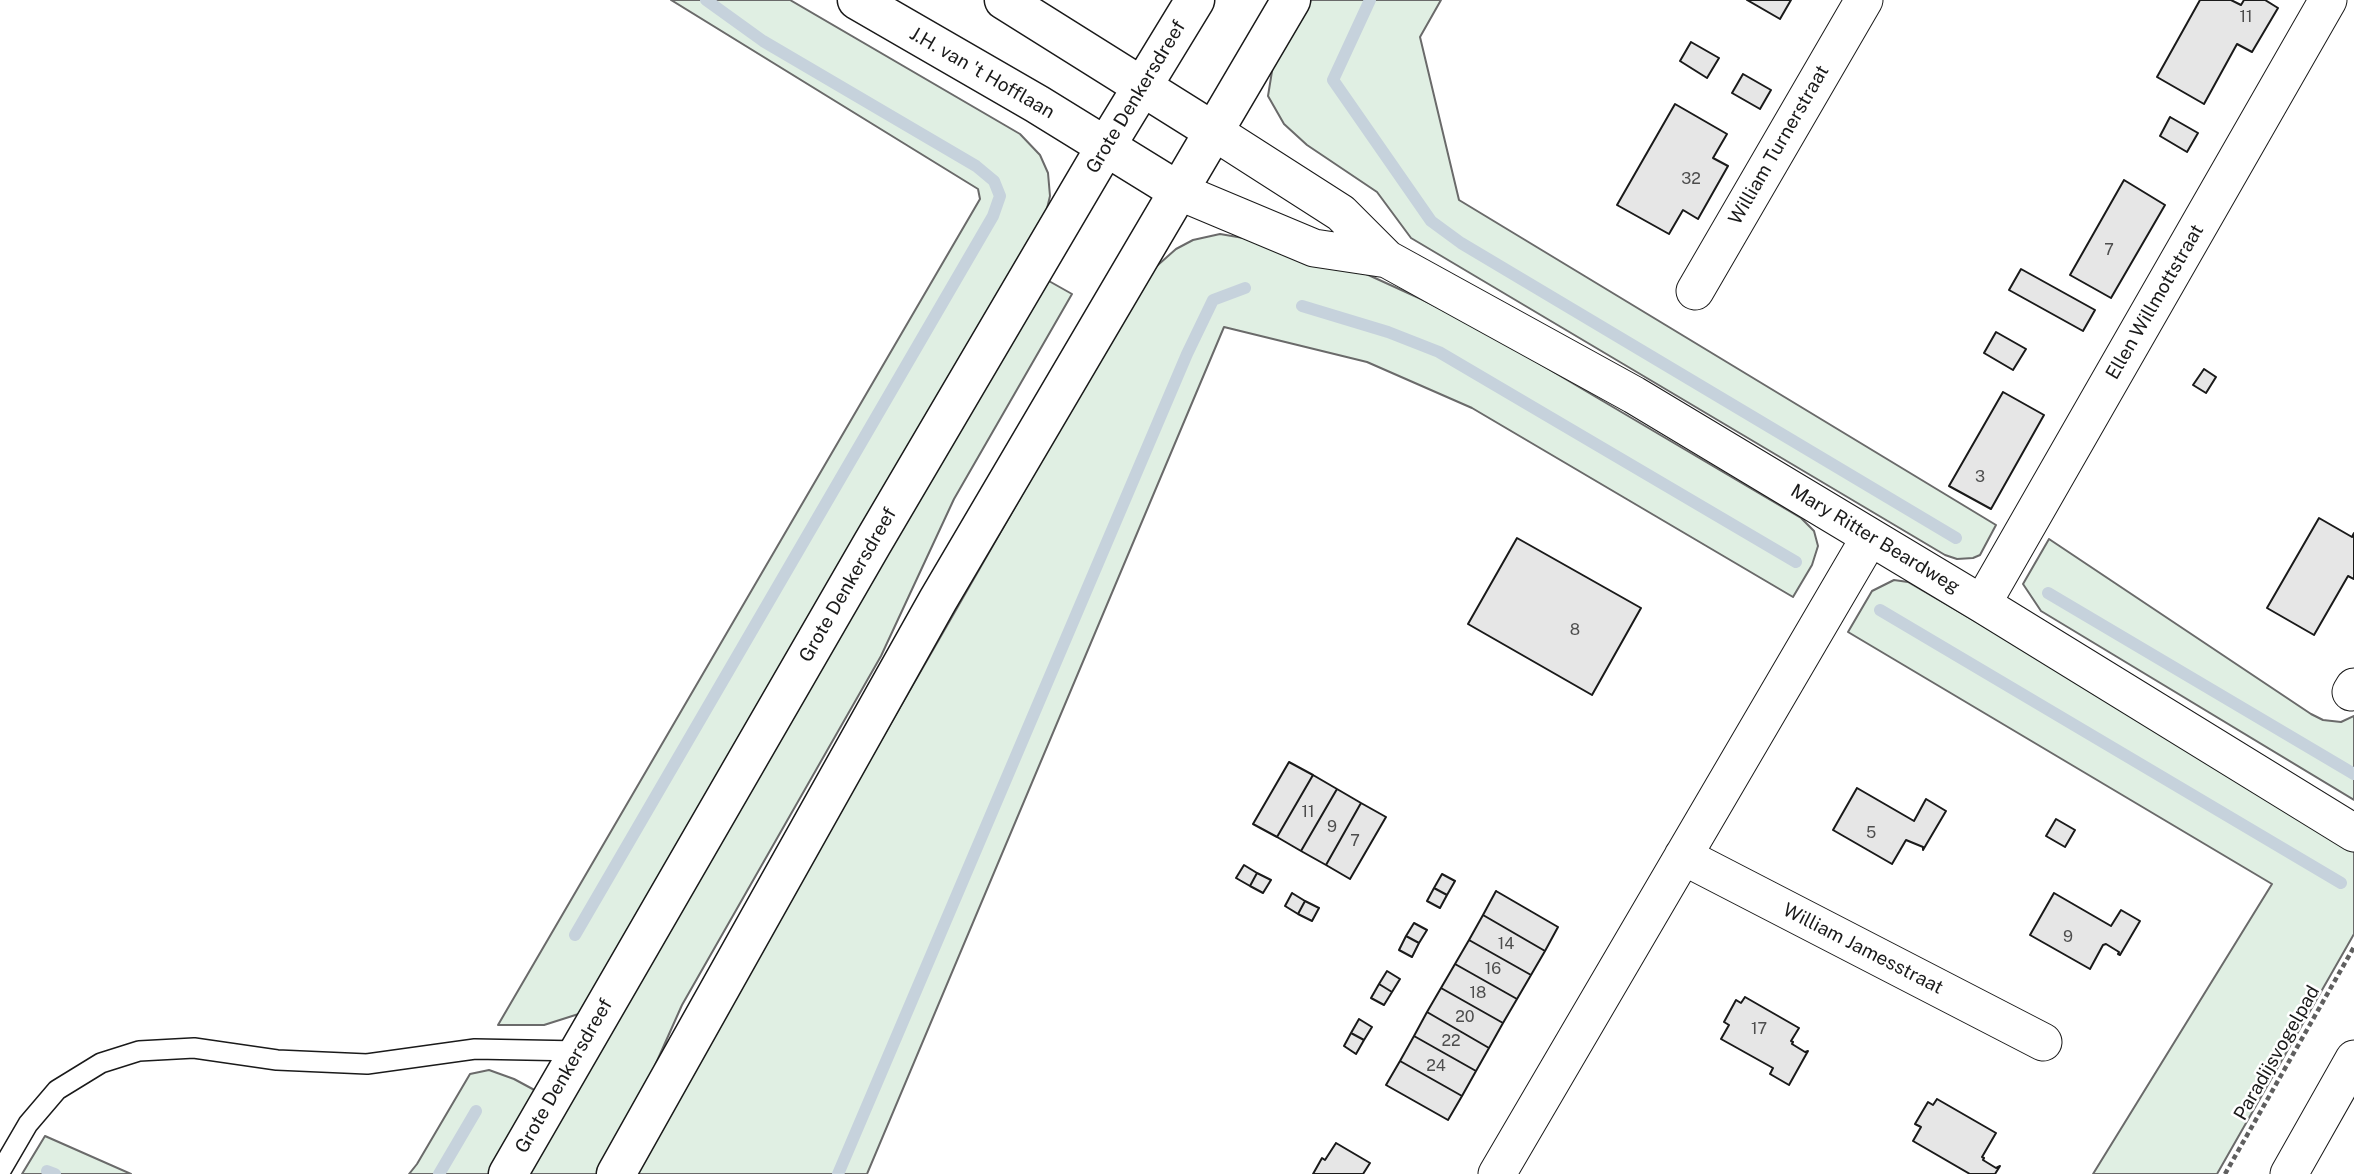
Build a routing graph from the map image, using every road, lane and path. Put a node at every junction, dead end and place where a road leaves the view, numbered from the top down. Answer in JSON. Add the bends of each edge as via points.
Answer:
{"nodes":[{"id":1,"x":858,"y":0,"type":"edge"},
{"id":2,"x":1004,"y":0,"type":"edge"},
{"id":3,"x":1195,"y":0,"type":"edge"},
{"id":4,"x":1291,"y":0,"type":"edge"},
{"id":5,"x":1864,"y":0,"type":"edge"},
{"id":6,"x":2328,"y":0,"type":"edge"},
{"id":7,"x":1142,"y":86,"type":"junction"},
{"id":8,"x":1213,"y":131,"type":"junction"},
{"id":9,"x":1106,"y":146,"type":"junction"},
{"id":10,"x":1178,"y":191,"type":"junction"},
{"id":11,"x":1387,"y":259,"type":"junction"},
{"id":12,"x":1695,"y":291,"type":"dead end"},
{"id":13,"x":1870,"y":537,"type":"junction"},
{"id":14,"x":1982,"y":604,"type":"junction"},
{"id":15,"x":2354,"y":833,"type":"edge"},
{"id":16,"x":1683,"y":856,"type":"junction"},
{"id":17,"x":2354,"y":947,"type":"edge"},
{"id":18,"x":2043,"y":1042,"type":"dead end"},
{"id":19,"x":579,"y":1051,"type":"junction"},
{"id":20,"x":2354,"y":1059,"type":"edge"},
{"id":21,"x":0,"y":1172,"type":"edge"},
{"id":22,"x":508,"y":1174,"type":"edge"},
{"id":23,"x":616,"y":1174,"type":"edge"},
{"id":24,"x":1497,"y":1174,"type":"edge"},
{"id":25,"x":2225,"y":1174,"type":"edge"},
{"id":26,"x":2289,"y":1174,"type":"edge"}],
"edges":[{"from":1,"to":9,"type":"street","name":"J.H. van 't Hofflaan"},
{"from":2,"to":7,"type":"street"},
{"from":3,"to":7,"type":"street","name":"Grote Denkersdreef"},
{"from":4,"to":8,"type":"street"},
{"from":5,"to":12,"type":"street","name":"William Turnerstraat"},
{"from":6,"to":14,"type":"street","name":"Ellen Willmottstraat"},
{"from":7,"to":8,"type":"street"},
{"from":7,"to":9,"type":"street","name":"Grote Denkersdreef"},
{"from":8,"to":10,"type":"street"},
{"from":8,"to":11,"type":"street","name":"Mary Ritter Beardweg","via":[[1341,212]]},
{"from":9,"to":10,"type":"street","name":"J.H. van 't Hofflaan"},
{"from":9,"to":19,"type":"street","name":"Grote Denkersdreef"},
{"from":10,"to":11,"type":"street","name":"Mary Ritter Beardweg","via":[[1314,248]]},
{"from":10,"to":23,"type":"street","via":[[931,612]]},
{"from":11,"to":13,"type":"street","name":"Mary Ritter Beardweg","via":[[1634,395]]},
{"from":13,"to":14,"type":"street","name":"Mary Ritter Beardweg"},
{"from":13,"to":16,"type":"street"},
{"from":14,"to":15,"type":"street","name":"Mary Ritter Beardweg"},
{"from":16,"to":18,"type":"street","name":"William Jamesstraat"},
{"from":16,"to":24,"type":"street"},
{"from":17,"to":25,"type":"path","name":"Paradijsvogelpad"},
{"from":19,"to":21,"type":"lane","via":[[474,1049],[367,1064],[277,1060],[194,1048],[139,1051],[101,1063],[57,1090],[28,1124]]},
{"from":19,"to":22,"type":"street","name":"Grote Denkersdreef"},
{"from":20,"to":26,"type":"street"}]}
